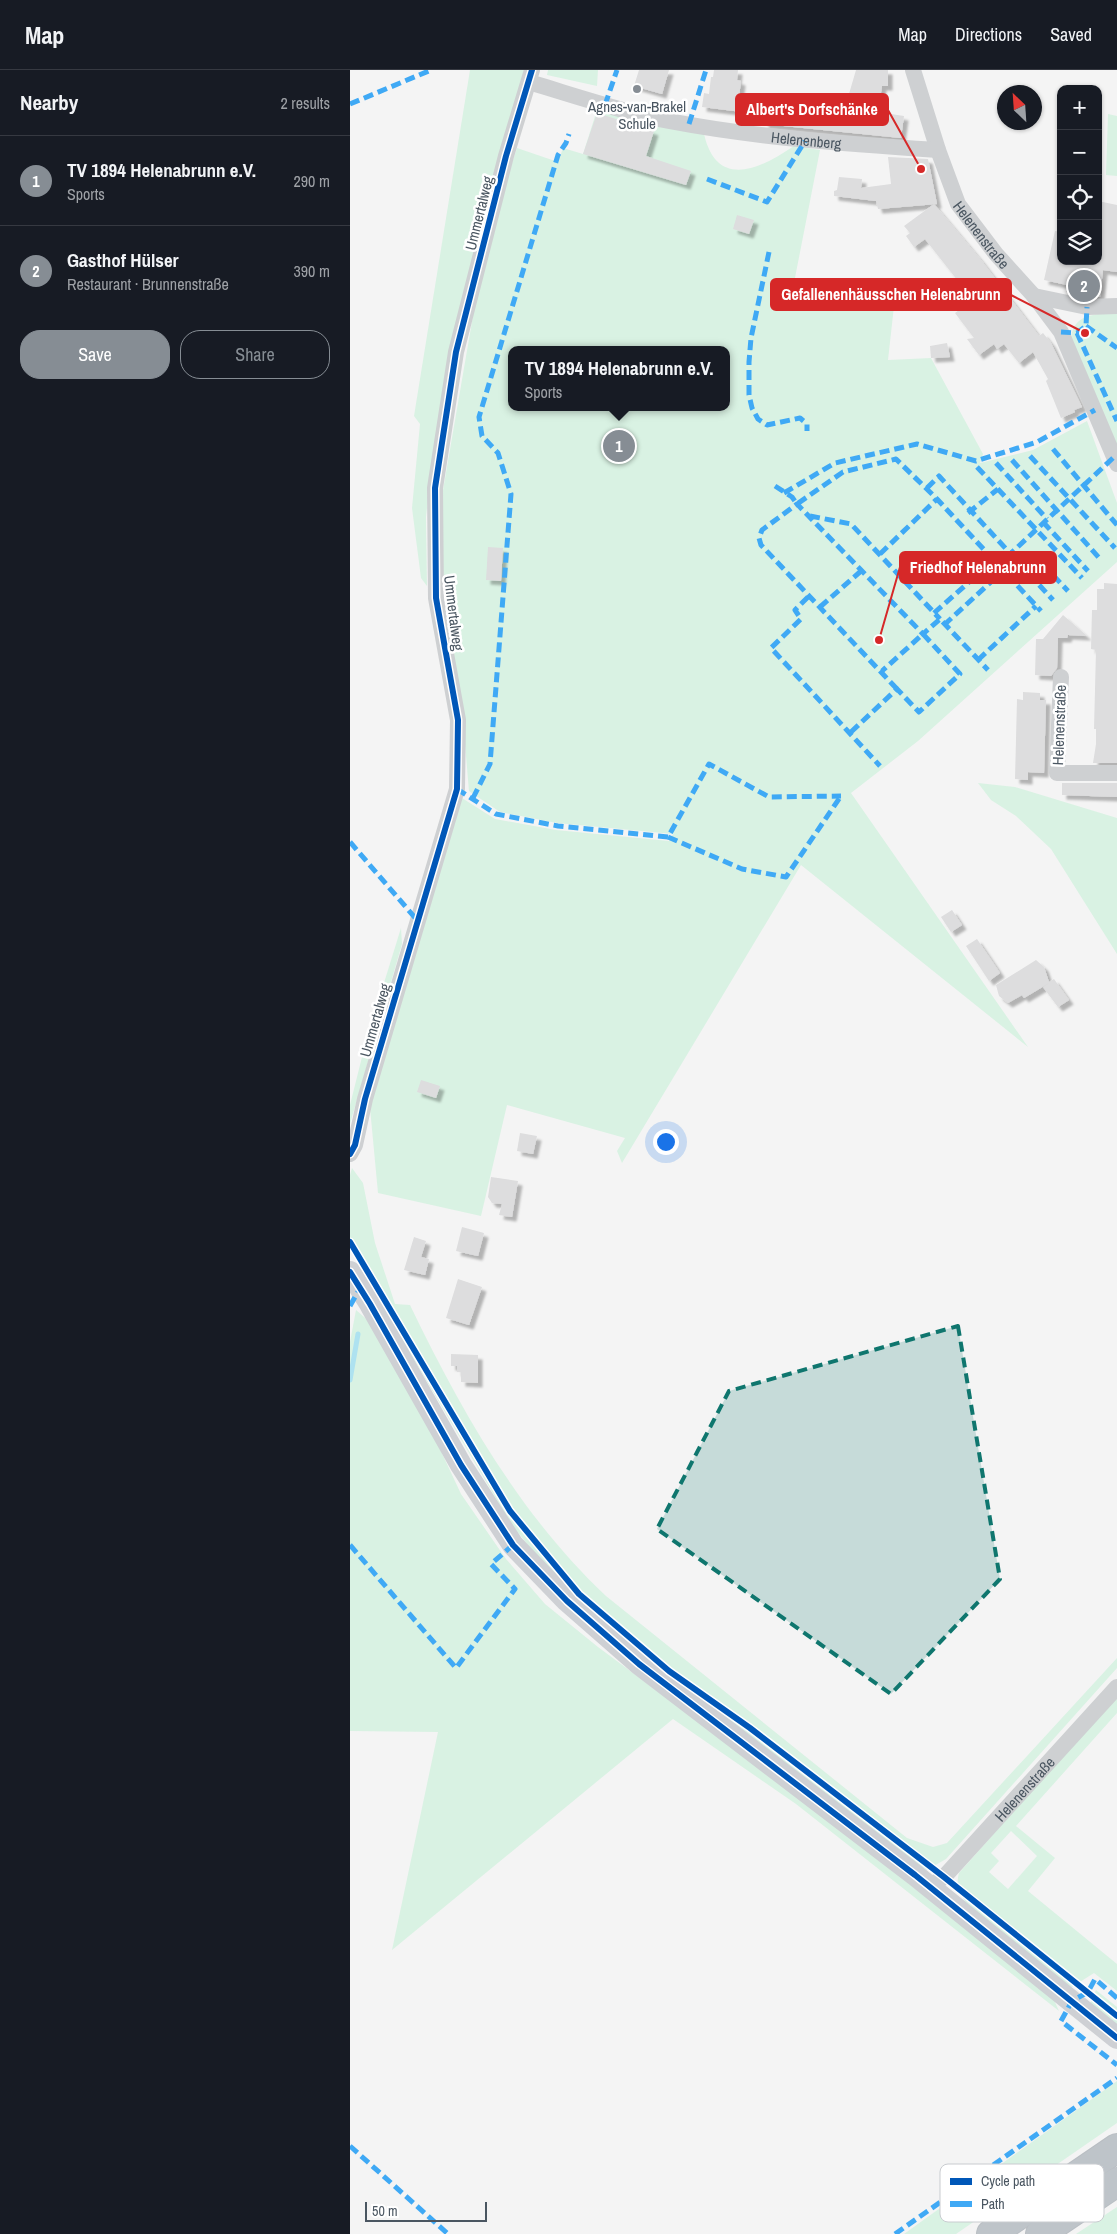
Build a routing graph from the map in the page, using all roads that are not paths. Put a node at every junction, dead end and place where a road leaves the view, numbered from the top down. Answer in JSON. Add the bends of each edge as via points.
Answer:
{"nodes":[{"id":1,"x":913,"y":70,"type":"edge"},
{"id":2,"x":531,"y":76,"type":"edge"},
{"id":3,"x":938,"y":150,"type":"junction"},
{"id":4,"x":1034,"y":296,"type":"junction"},
{"id":5,"x":1117,"y":306,"type":"edge"},
{"id":6,"x":1117,"y":464,"type":"edge"},
{"id":7,"x":1061,"y":677,"type":"dead end"},
{"id":8,"x":1117,"y":773,"type":"edge"},
{"id":9,"x":350,"y":1154,"type":"edge"},
{"id":10,"x":350,"y":1272,"type":"edge"},
{"id":11,"x":1117,"y":1687,"type":"edge"},
{"id":12,"x":930,"y":1886,"type":"junction"},
{"id":13,"x":1117,"y":2038,"type":"edge"},
{"id":14,"x":1117,"y":2148,"type":"edge"},
{"id":15,"x":1094,"y":2164,"type":"edge"},
{"id":16,"x":1117,"y":2182,"type":"edge"},
{"id":17,"x":1104,"y":2191,"type":"edge"},
{"id":18,"x":1009,"y":2222,"type":"edge"},
{"id":19,"x":1058,"y":2222,"type":"edge"},
{"id":20,"x":991,"y":2234,"type":"edge"},
{"id":21,"x":1040,"y":2234,"type":"edge"}],
"edges":[{"from":1,"to":3,"type":"street","name":"Helenenstraße"},
{"from":2,"to":3,"type":"street","name":"Helenenberg","via":[[605,105],[670,121],[805,141]]},
{"from":2,"to":9,"type":"street","name":"Ummertalweg","via":[[506,156],[456,352],[435,488],[436,598],[458,720],[457,789]]},
{"from":3,"to":4,"type":"street","name":"Helenenstraße","via":[[958,204],[996,254]]},
{"from":4,"to":5,"type":"street","via":[[1087,307]]},
{"from":4,"to":6,"type":"street","name":"Helenenstraße","via":[[1061,332]]},
{"from":7,"to":8,"type":"street","name":"Helenenstraße","via":[[1057,773]]},
{"from":10,"to":12,"type":"main road","via":[[461,1465],[513,1545],[567,1601],[639,1664]]},
{"from":11,"to":12,"type":"street","name":"Helenenstraße","via":[[944,1877]]},
{"from":12,"to":13,"type":"main road"},
{"from":14,"to":15,"type":"highway"},
{"from":16,"to":17,"type":"highway"},
{"from":18,"to":20,"type":"highway"},
{"from":19,"to":21,"type":"highway"}]}
